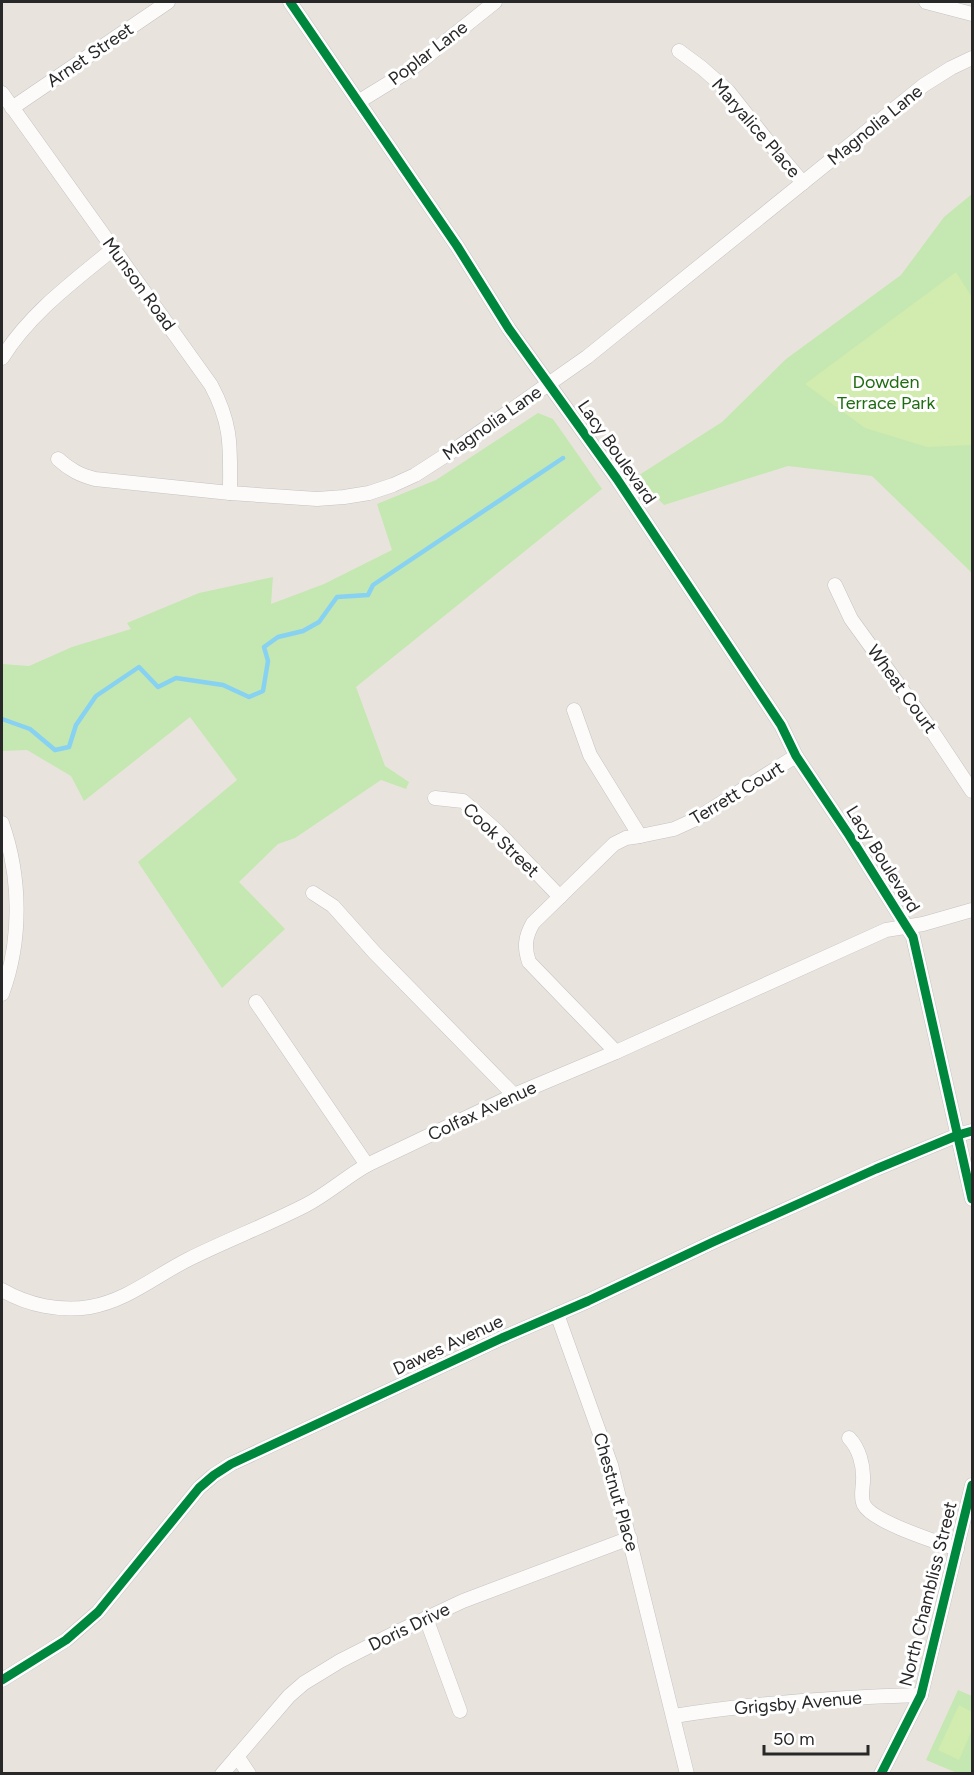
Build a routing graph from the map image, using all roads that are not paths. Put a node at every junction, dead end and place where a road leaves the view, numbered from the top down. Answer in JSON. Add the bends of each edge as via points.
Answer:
{"nodes":[{"id":1,"x":168,"y":2,"type":"edge"},
{"id":2,"x":290,"y":2,"type":"edge"},
{"id":3,"x":495,"y":2,"type":"edge"},
{"id":4,"x":926,"y":2,"type":"edge"},
{"id":5,"x":972,"y":14,"type":"edge"},
{"id":6,"x":679,"y":51,"type":"dead end"},
{"id":7,"x":972,"y":58,"type":"edge"},
{"id":8,"x":2,"y":93,"type":"edge"},
{"id":9,"x":358,"y":102,"type":"junction"},
{"id":10,"x":12,"y":108,"type":"junction"},
{"id":11,"x":803,"y":183,"type":"junction"},
{"id":12,"x":113,"y":249,"type":"junction"},
{"id":13,"x":2,"y":358,"type":"edge"},
{"id":14,"x":548,"y":384,"type":"junction"},
{"id":15,"x":58,"y":459,"type":"dead end"},
{"id":16,"x":230,"y":493,"type":"junction"},
{"id":17,"x":835,"y":585,"type":"dead end"},
{"id":18,"x":574,"y":710,"type":"dead end"},
{"id":19,"x":796,"y":756,"type":"junction"},
{"id":20,"x":972,"y":791,"type":"edge"},
{"id":21,"x":435,"y":798,"type":"dead end"},
{"id":22,"x":2,"y":823,"type":"edge"},
{"id":23,"x":640,"y":836,"type":"junction"},
{"id":24,"x":313,"y":893,"type":"dead end"},
{"id":25,"x":560,"y":897,"type":"junction"},
{"id":26,"x":972,"y":909,"type":"edge"},
{"id":27,"x":906,"y":927,"type":"junction"},
{"id":28,"x":2,"y":994,"type":"edge"},
{"id":29,"x":256,"y":1002,"type":"dead end"},
{"id":30,"x":616,"y":1052,"type":"junction"},
{"id":31,"x":514,"y":1095,"type":"junction"},
{"id":32,"x":972,"y":1131,"type":"edge"},
{"id":33,"x":958,"y":1135,"type":"junction"},
{"id":34,"x":367,"y":1165,"type":"junction"},
{"id":35,"x":972,"y":1199,"type":"edge"},
{"id":36,"x":2,"y":1290,"type":"edge"},
{"id":37,"x":557,"y":1314,"type":"junction"},
{"id":38,"x":849,"y":1438,"type":"dead end"},
{"id":39,"x":972,"y":1485,"type":"edge"},
{"id":40,"x":630,"y":1538,"type":"junction"},
{"id":41,"x":957,"y":1549,"type":"junction"},
{"id":42,"x":426,"y":1618,"type":"junction"},
{"id":43,"x":2,"y":1680,"type":"edge"},
{"id":44,"x":921,"y":1695,"type":"junction"},
{"id":45,"x":460,"y":1711,"type":"dead end"},
{"id":46,"x":674,"y":1716,"type":"junction"},
{"id":47,"x":237,"y":1756,"type":"junction"},
{"id":48,"x":222,"y":1773,"type":"edge"},
{"id":49,"x":249,"y":1773,"type":"edge"},
{"id":50,"x":687,"y":1773,"type":"edge"},
{"id":51,"x":880,"y":1773,"type":"edge"}],
"edges":[{"from":1,"to":10,"type":"street","name":"Arnet Street"},
{"from":2,"to":9,"type":"street","name":"Lacy Boulevard"},
{"from":3,"to":9,"type":"street","name":"Poplar Lane","via":[[410,70]]},
{"from":4,"to":5,"type":"street"},
{"from":6,"to":11,"type":"street","name":"Maryalice Place","via":[[728,92]]},
{"from":7,"to":11,"type":"street","name":"Magnolia Lane","via":[[924,85]]},
{"from":8,"to":10,"type":"street","name":"Munson Road"},
{"from":9,"to":14,"type":"street","name":"Lacy Boulevard"},
{"from":10,"to":12,"type":"street","name":"Munson Road"},
{"from":11,"to":14,"type":"street","name":"Magnolia Lane"},
{"from":12,"to":13,"type":"street","via":[[32,318]]},
{"from":12,"to":16,"type":"street","name":"Munson Road","via":[[221,403],[230,441]]},
{"from":14,"to":16,"type":"street","name":"Magnolia Lane","via":[[460,446],[393,485],[344,498]]},
{"from":14,"to":19,"type":"street","name":"Lacy Boulevard","via":[[617,478],[781,725]]},
{"from":15,"to":16,"type":"street","name":"Magnolia Lane","via":[[80,475],[95,479]]},
{"from":17,"to":20,"type":"street","name":"Wheat Court","via":[[851,619]]},
{"from":18,"to":23,"type":"street","via":[[590,755]]},
{"from":19,"to":23,"type":"street","name":"Terrett Court","via":[[696,819],[674,829]]},
{"from":19,"to":27,"type":"street","name":"Lacy Boulevard"},
{"from":21,"to":25,"type":"street","name":"Cook Street","via":[[463,801]]},
{"from":22,"to":28,"type":"street","via":[[16,893],[12,954]]},
{"from":23,"to":25,"type":"street","name":"Terrett Court","via":[[614,844]]},
{"from":24,"to":31,"type":"street","via":[[333,906]]},
{"from":25,"to":30,"type":"street","name":"Terrett Court","via":[[533,923],[525,942],[526,952],[530,962]]},
{"from":26,"to":27,"type":"street","name":"Colfax Avenue"},
{"from":27,"to":30,"type":"street","name":"Colfax Avenue","via":[[886,930]]},
{"from":27,"to":33,"type":"street","via":[[919,957]]},
{"from":29,"to":34,"type":"street"},
{"from":30,"to":31,"type":"street","name":"Colfax Avenue"},
{"from":31,"to":34,"type":"street","name":"Colfax Avenue"},
{"from":32,"to":33,"type":"street","name":"Dawes Avenue"},
{"from":33,"to":35,"type":"street"},
{"from":33,"to":37,"type":"street","name":"Dawes Avenue"},
{"from":34,"to":36,"type":"street","name":"Colfax Avenue","via":[[308,1204],[188,1260],[110,1302],[65,1308],[35,1304]]},
{"from":37,"to":40,"type":"street","name":"Chestnut Place","via":[[611,1465]]},
{"from":37,"to":43,"type":"street","name":"Dawes Avenue","via":[[214,1475],[92,1618],[66,1640]]},
{"from":38,"to":41,"type":"street","via":[[862,1466],[865,1507],[895,1526]]},
{"from":39,"to":41,"type":"street","name":"North Chambliss Street"},
{"from":40,"to":42,"type":"street","name":"Doris Drive"},
{"from":40,"to":46,"type":"street","name":"Chestnut Place"},
{"from":41,"to":44,"type":"street","name":"North Chambliss Street"},
{"from":42,"to":45,"type":"street"},
{"from":42,"to":47,"type":"street","name":"Doris Drive","via":[[304,1683]]},
{"from":44,"to":46,"type":"street","name":"Grigsby Avenue","via":[[824,1700]]},
{"from":44,"to":51,"type":"street","name":"North Chambliss Street"},
{"from":46,"to":50,"type":"street","name":"Chestnut Place"},
{"from":47,"to":48,"type":"street","name":"Doris Drive"},
{"from":47,"to":49,"type":"street"}]}
